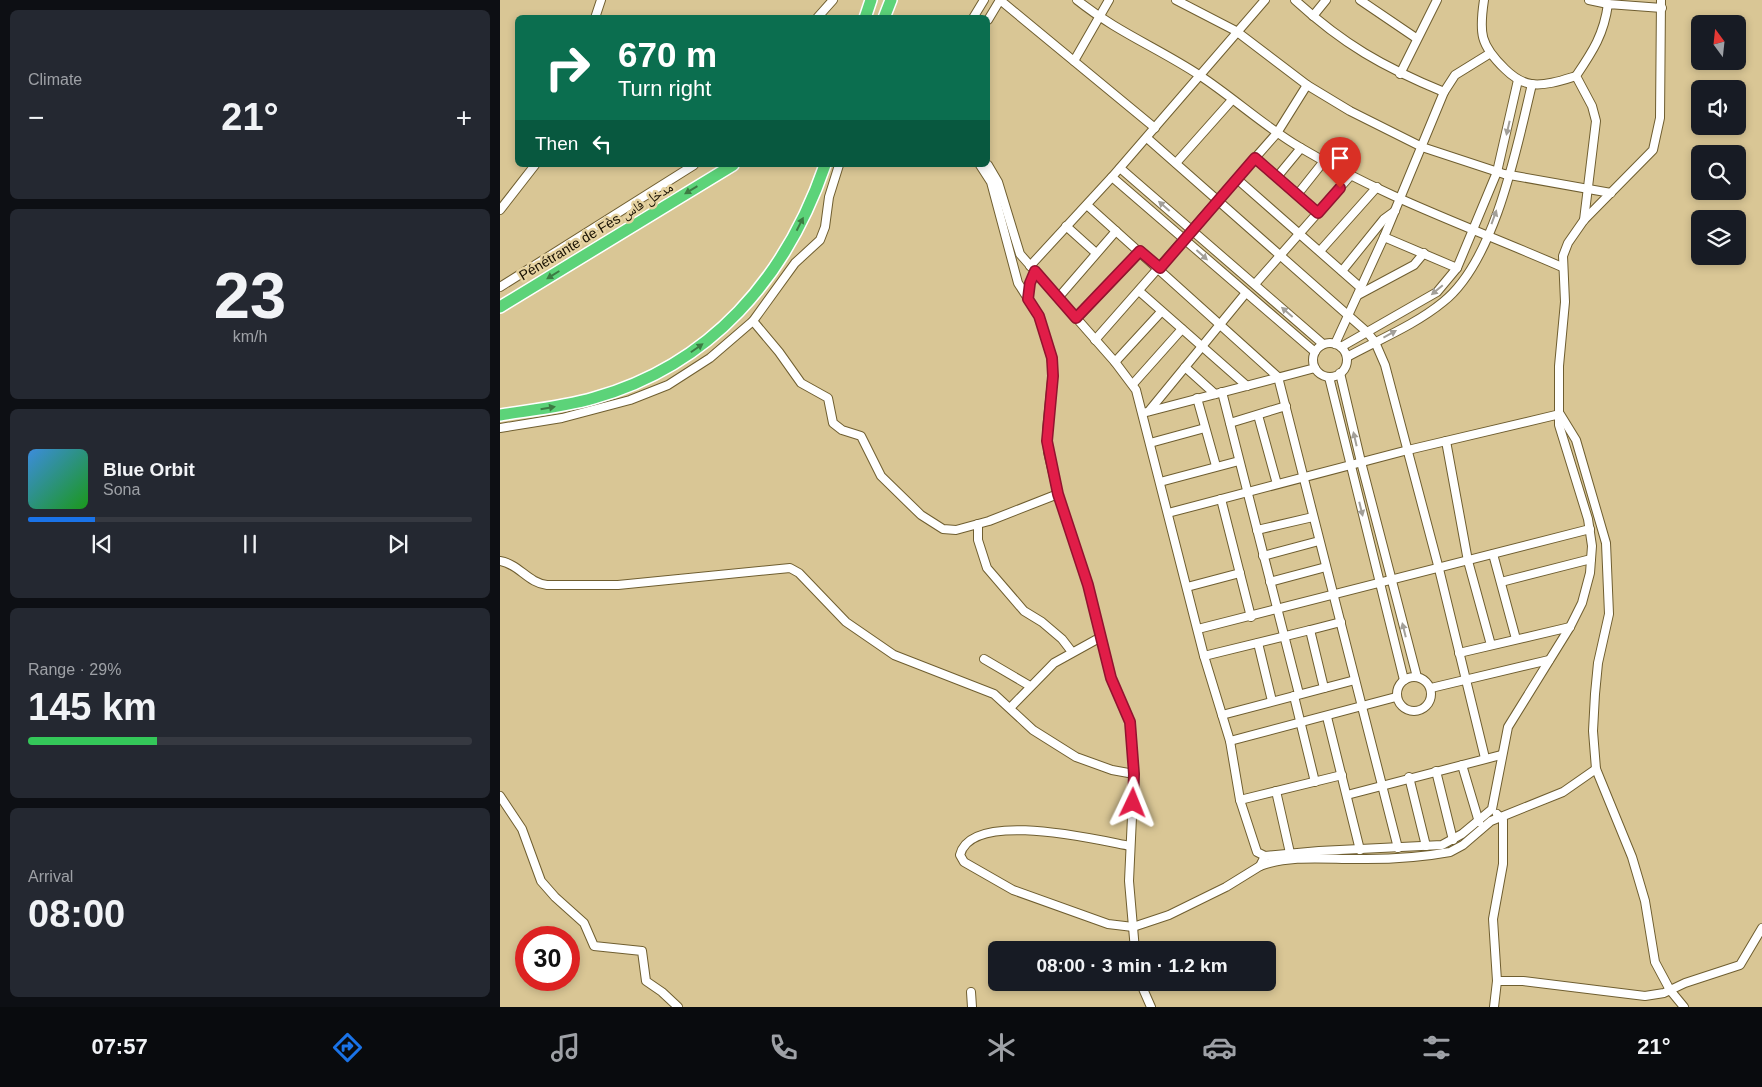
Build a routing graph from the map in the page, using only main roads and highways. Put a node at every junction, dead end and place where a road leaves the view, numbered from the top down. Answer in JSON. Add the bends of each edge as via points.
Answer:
{"nodes":[{"id":1,"x":871,"y":0,"type":"edge"},
{"id":2,"x":891,"y":0,"type":"edge"},
{"id":3,"x":866,"y":15,"type":"edge"},
{"id":4,"x":885,"y":15,"type":"edge"},
{"id":5,"x":730,"y":167,"type":"edge"},
{"id":6,"x":824,"y":167,"type":"edge"},
{"id":7,"x":500,"y":307,"type":"edge"},
{"id":8,"x":500,"y":415,"type":"edge"}],
"edges":[{"from":1,"to":3,"type":"highway"},
{"from":2,"to":4,"type":"highway"},
{"from":5,"to":7,"type":"highway","name":"Pénétrante de Fès مدخل فاس","one_way":true},
{"from":8,"to":6,"type":"highway","one_way":true,"via":[[571,404],[623,388],[660,372],[706,341],[742,309],[777,266],[806,213]]}]}
